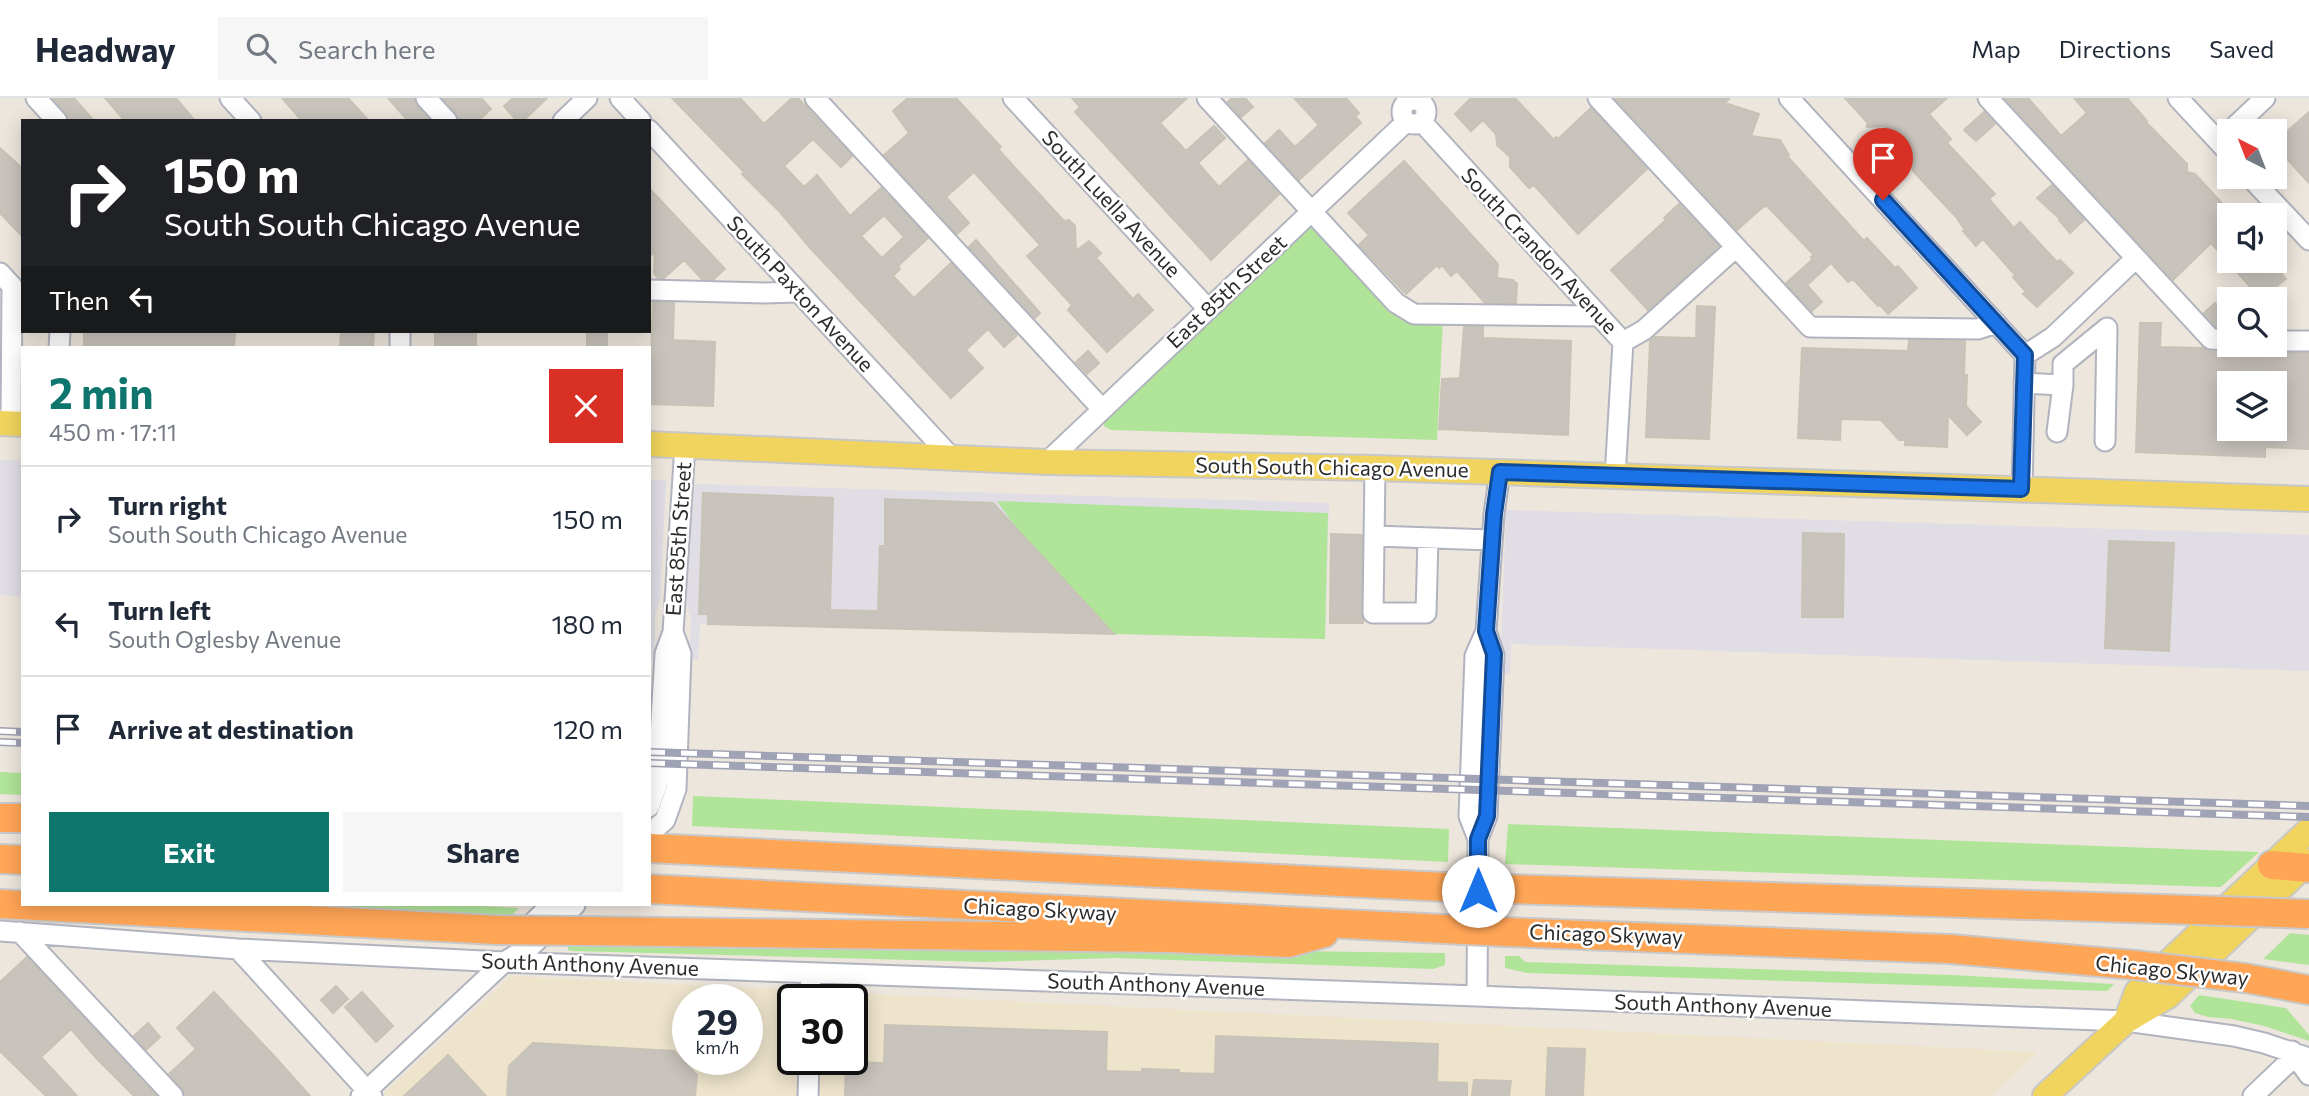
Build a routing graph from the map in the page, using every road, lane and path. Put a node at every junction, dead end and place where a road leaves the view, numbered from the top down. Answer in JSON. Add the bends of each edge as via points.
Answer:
{"nodes":[{"id":1,"x":36,"y":98,"type":"edge"},
{"id":2,"x":230,"y":98,"type":"edge"},
{"id":3,"x":426,"y":98,"type":"edge"},
{"id":4,"x":587,"y":98,"type":"edge"},
{"id":5,"x":620,"y":98,"type":"edge"},
{"id":6,"x":815,"y":98,"type":"edge"},
{"id":7,"x":1013,"y":98,"type":"edge"},
{"id":8,"x":1207,"y":98,"type":"edge"},
{"id":9,"x":1598,"y":98,"type":"edge"},
{"id":10,"x":1788,"y":98,"type":"edge"},
{"id":11,"x":1988,"y":98,"type":"edge"},
{"id":12,"x":2178,"y":98,"type":"edge"},
{"id":13,"x":2266,"y":98,"type":"edge"},
{"id":14,"x":1414,"y":108,"type":"edge"},
{"id":15,"x":55,"y":119,"type":"edge"},
{"id":16,"x":249,"y":119,"type":"edge"},
{"id":17,"x":445,"y":119,"type":"edge"},
{"id":18,"x":565,"y":119,"type":"edge"},
{"id":19,"x":639,"y":119,"type":"edge"},
{"id":20,"x":2246,"y":119,"type":"edge"},
{"id":21,"x":2217,"y":131,"type":"edge"},
{"id":22,"x":651,"y":132,"type":"edge"},
{"id":23,"x":2261,"y":189,"type":"edge"},
{"id":24,"x":1311,"y":212,"type":"junction"},
{"id":25,"x":2309,"y":240,"type":"edge"},
{"id":26,"x":1735,"y":248,"type":"junction"},
{"id":27,"x":2136,"y":258,"type":"junction"},
{"id":28,"x":12,"y":280,"type":"edge"},
{"id":29,"x":651,"y":290,"type":"edge"},
{"id":30,"x":797,"y":292,"type":"junction"},
{"id":31,"x":1208,"y":309,"type":"junction"},
{"id":32,"x":1599,"y":316,"type":"junction"},
{"id":33,"x":1996,"y":323,"type":"junction"},
{"id":34,"x":2217,"y":339,"type":"edge"},
{"id":35,"x":2287,"y":341,"type":"edge"},
{"id":36,"x":2309,"y":341,"type":"edge"},
{"id":37,"x":1623,"y":342,"type":"junction"},
{"id":38,"x":2025,"y":355,"type":"junction"},
{"id":39,"x":2024,"y":383,"type":"junction"},
{"id":40,"x":2063,"y":385,"type":"junction"},
{"id":41,"x":1102,"y":409,"type":"junction"},
{"id":42,"x":11,"y":423,"type":"edge"},
{"id":43,"x":2057,"y":432,"type":"dead end"},
{"id":44,"x":2105,"y":441,"type":"dead end"},
{"id":45,"x":651,"y":444,"type":"edge"},
{"id":46,"x":685,"y":445,"type":"junction"},
{"id":47,"x":951,"y":457,"type":"junction"},
{"id":48,"x":1047,"y":462,"type":"junction"},
{"id":49,"x":1375,"y":468,"type":"junction"},
{"id":50,"x":1500,"y":472,"type":"junction"},
{"id":51,"x":1615,"y":477,"type":"junction"},
{"id":52,"x":2021,"y":489,"type":"junction"},
{"id":53,"x":2309,"y":499,"type":"edge"},
{"id":54,"x":1374,"y":536,"type":"junction"},
{"id":55,"x":1428,"y":538,"type":"junction"},
{"id":56,"x":1493,"y":540,"type":"junction"},
{"id":57,"x":673,"y":632,"type":"junction"},
{"id":58,"x":651,"y":802,"type":"edge"},
{"id":59,"x":0,"y":818,"type":"edge"},
{"id":60,"x":21,"y":818,"type":"edge"},
{"id":61,"x":2309,"y":830,"type":"edge"},
{"id":62,"x":656,"y":844,"type":"edge"},
{"id":63,"x":0,"y":859,"type":"edge"},
{"id":64,"x":21,"y":860,"type":"edge"},
{"id":65,"x":2272,"y":865,"type":"junction"},
{"id":66,"x":2307,"y":865,"type":"edge"},
{"id":67,"x":651,"y":889,"type":"edge"},
{"id":68,"x":0,"y":904,"type":"edge"},
{"id":69,"x":21,"y":905,"type":"edge"},
{"id":70,"x":38,"y":906,"type":"edge"},
{"id":71,"x":550,"y":906,"type":"edge"},
{"id":72,"x":2309,"y":914,"type":"edge"},
{"id":73,"x":579,"y":918,"type":"edge"},
{"id":74,"x":1349,"y":926,"type":"junction"},
{"id":75,"x":10,"y":931,"type":"edge"},
{"id":76,"x":238,"y":949,"type":"junction"},
{"id":77,"x":504,"y":962,"type":"junction"},
{"id":78,"x":811,"y":973,"type":"junction"},
{"id":79,"x":811,"y":984,"type":"edge"},
{"id":80,"x":2309,"y":990,"type":"edge"},
{"id":81,"x":1477,"y":996,"type":"junction"},
{"id":82,"x":2126,"y":1021,"type":"junction"},
{"id":83,"x":2299,"y":1055,"type":"edge"},
{"id":84,"x":809,"y":1075,"type":"edge"},
{"id":85,"x":2309,"y":1075,"type":"edge"},
{"id":86,"x":367,"y":1094,"type":"edge"},
{"id":87,"x":173,"y":1096,"type":"edge"},
{"id":88,"x":808,"y":1096,"type":"edge"},
{"id":89,"x":2045,"y":1096,"type":"edge"},
{"id":90,"x":2253,"y":1096,"type":"edge"}],
"edges":[{"from":1,"to":15,"type":"street"},
{"from":2,"to":16,"type":"street"},
{"from":3,"to":17,"type":"street"},
{"from":4,"to":18,"type":"street"},
{"from":5,"to":19,"type":"street"},
{"from":6,"to":41,"type":"street"},
{"from":7,"to":31,"type":"street","name":"South Luella Avenue"},
{"from":8,"to":24,"type":"street"},
{"from":9,"to":26,"type":"street"},
{"from":10,"to":33,"type":"street"},
{"from":11,"to":27,"type":"street"},
{"from":12,"to":21,"type":"street"},
{"from":13,"to":20,"type":"street"},
{"from":14,"to":24,"type":"street","name":"East 85th Street"},
{"from":14,"to":32,"type":"street","name":"South Crandon Avenue"},
{"from":22,"to":30,"type":"street","name":"South Paxton Avenue"},
{"from":23,"to":25,"type":"street"},
{"from":24,"to":31,"type":"street","name":"East 85th Street"},
{"from":24,"to":32,"type":"street","via":[[1406,311]]},
{"from":26,"to":33,"type":"street","via":[[1810,327],[1978,329]]},
{"from":26,"to":37,"type":"street","via":[[1644,330]]},
{"from":27,"to":34,"type":"street","via":[[2210,339]]},
{"from":27,"to":38,"type":"street","via":[[2053,337]]},
{"from":28,"to":42,"type":"street"},
{"from":29,"to":30,"type":"street"},
{"from":30,"to":47,"type":"street","name":"South Paxton Avenue"},
{"from":31,"to":41,"type":"street","name":"East 85th Street"},
{"from":32,"to":37,"type":"street","name":"South Crandon Avenue"},
{"from":33,"to":38,"type":"street"},
{"from":35,"to":36,"type":"street"},
{"from":37,"to":51,"type":"street","name":"South Crandon Avenue"},
{"from":38,"to":39,"type":"street"},
{"from":39,"to":40,"type":"street"},
{"from":39,"to":52,"type":"street"},
{"from":40,"to":43,"type":"street"},
{"from":40,"to":44,"type":"street","via":[[2063,364],[2108,328]]},
{"from":41,"to":48,"type":"street","name":"East 85th Street"},
{"from":45,"to":46,"type":"main road","name":"South South Chicago Avenue"},
{"from":46,"to":47,"type":"main road","name":"South South Chicago Avenue"},
{"from":46,"to":57,"type":"street","name":"East 85th Street"},
{"from":47,"to":48,"type":"main road","name":"South South Chicago Avenue"},
{"from":48,"to":49,"type":"main road","name":"South South Chicago Avenue"},
{"from":49,"to":50,"type":"main road","name":"South South Chicago Avenue"},
{"from":49,"to":54,"type":"street"},
{"from":50,"to":51,"type":"main road","name":"South South Chicago Avenue"},
{"from":50,"to":56,"type":"street"},
{"from":51,"to":52,"type":"main road","name":"South South Chicago Avenue"},
{"from":52,"to":53,"type":"main road","name":"South South Chicago Avenue"},
{"from":54,"to":55,"type":"street"},
{"from":54,"to":55,"type":"street","via":[[1373,613],[1426,613]]},
{"from":55,"to":56,"type":"street"},
{"from":56,"to":81,"type":"street","via":[[1486,631],[1494,654],[1487,816],[1478,839]]},
{"from":57,"to":58,"type":"street","name":"East 85th Street","via":[[664,654],[657,785]]},
{"from":57,"to":62,"type":"street","name":"East 85th Street","via":[[681,654],[676,789]]},
{"from":59,"to":60,"type":"highway"},
{"from":61,"to":65,"type":"main road"},
{"from":62,"to":72,"type":"highway","name":"Chicago Skyway","bridge":true,"via":[[1445,887]]},
{"from":63,"to":64,"type":"highway"},
{"from":65,"to":66,"type":"highway"},
{"from":65,"to":82,"type":"main road","via":[[2137,992]]},
{"from":66,"to":82,"type":"main road","via":[[2168,996]]},
{"from":67,"to":74,"type":"highway","name":"Chicago Skyway"},
{"from":68,"to":69,"type":"highway","bridge":true},
{"from":70,"to":73,"type":"highway","bridge":true,"via":[[497,930]]},
{"from":71,"to":77,"type":"street","via":[[509,946]]},
{"from":73,"to":74,"type":"highway","via":[[1288,943]]},
{"from":73,"to":77,"type":"street"},
{"from":74,"to":80,"type":"highway","name":"Chicago Skyway","bridge":true,"via":[[1950,949],[2135,965]]},
{"from":75,"to":76,"type":"street","name":"South Anthony Avenue"},
{"from":75,"to":87,"type":"street"},
{"from":76,"to":77,"type":"street","name":"South Anthony Avenue"},
{"from":76,"to":86,"type":"street"},
{"from":77,"to":78,"type":"street","name":"South Anthony Avenue"},
{"from":77,"to":86,"type":"street"},
{"from":78,"to":79,"type":"street"},
{"from":78,"to":81,"type":"street","name":"South Anthony Avenue"},
{"from":81,"to":82,"type":"street","name":"South Anthony Avenue"},
{"from":82,"to":83,"type":"street","name":"South Anthony Avenue","via":[[2234,1037]]},
{"from":82,"to":89,"type":"main road"},
{"from":83,"to":85,"type":"street"},
{"from":83,"to":90,"type":"street"},
{"from":84,"to":88,"type":"street"}]}
